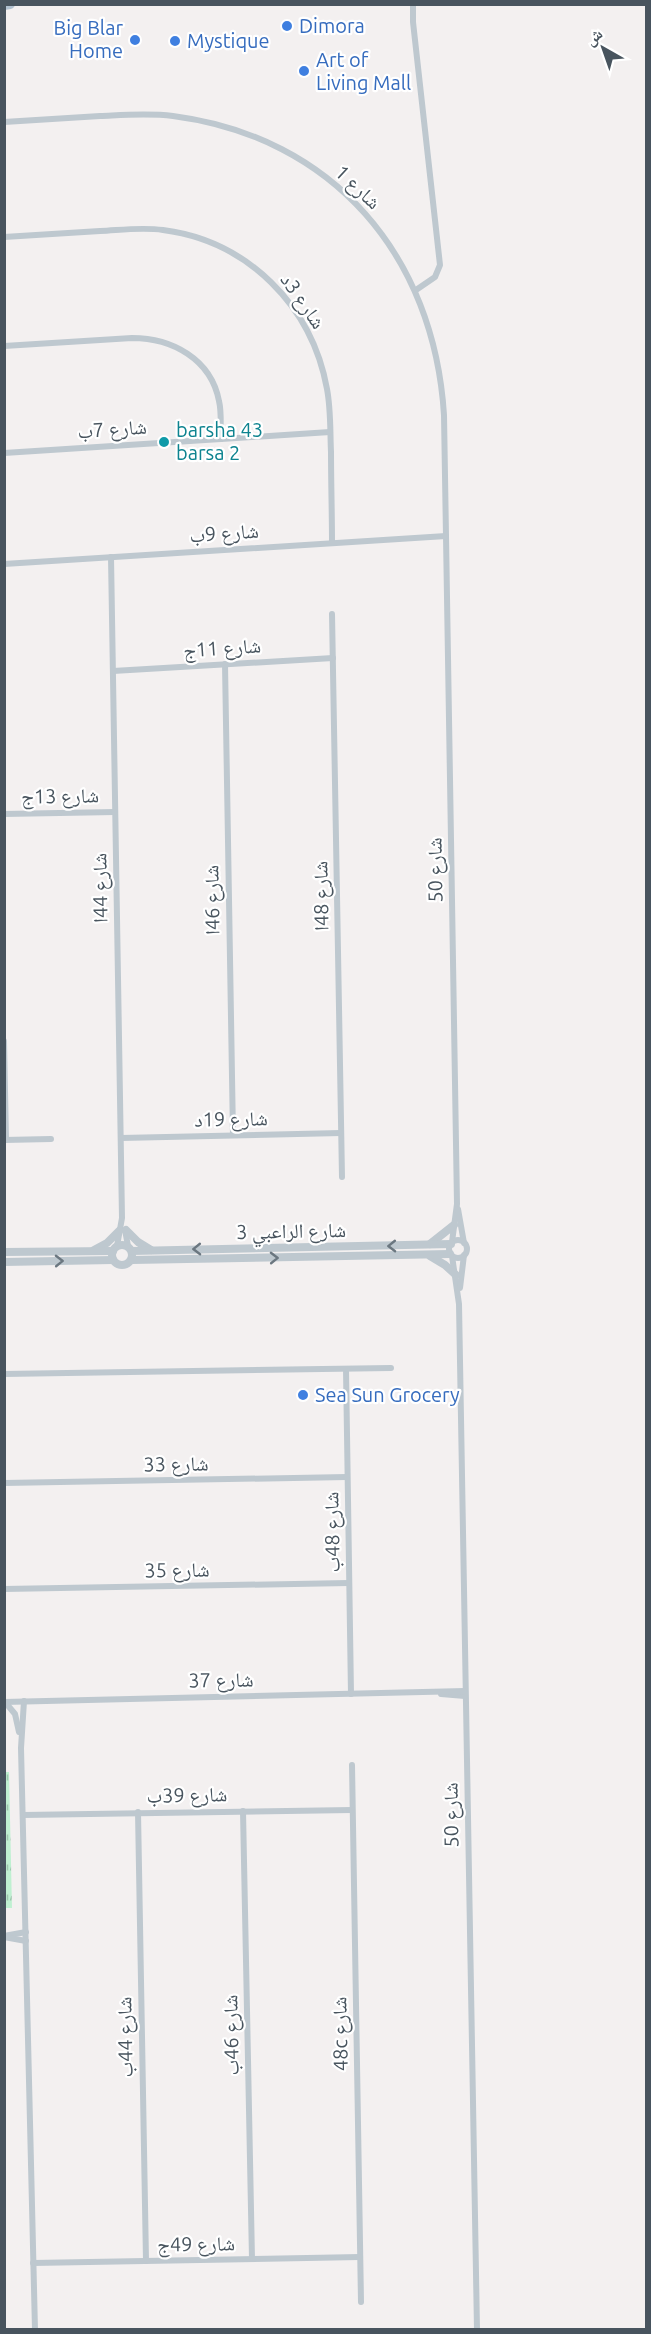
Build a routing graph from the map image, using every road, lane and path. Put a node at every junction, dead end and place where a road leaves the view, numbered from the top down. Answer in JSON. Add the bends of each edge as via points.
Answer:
{"nodes":[{"id":1,"x":9,"y":4,"type":"edge"},
{"id":2,"x":408,"y":4,"type":"edge"},
{"id":3,"x":413,"y":4,"type":"edge"},
{"id":4,"x":4,"y":5,"type":"edge"},
{"id":5,"x":413,"y":22,"type":"junction"},
{"id":6,"x":4,"y":122,"type":"edge"},
{"id":7,"x":4,"y":237,"type":"edge"},
{"id":8,"x":416,"y":290,"type":"junction"},
{"id":9,"x":4,"y":346,"type":"edge"},
{"id":10,"x":330,"y":432,"type":"junction"},
{"id":11,"x":221,"y":439,"type":"junction"},
{"id":12,"x":4,"y":453,"type":"edge"},
{"id":13,"x":446,"y":536,"type":"junction"},
{"id":14,"x":332,"y":543,"type":"junction"},
{"id":15,"x":111,"y":557,"type":"junction"},
{"id":16,"x":4,"y":564,"type":"edge"},
{"id":17,"x":332,"y":614,"type":"dead end"},
{"id":18,"x":333,"y":658,"type":"junction"},
{"id":19,"x":225,"y":664,"type":"junction"},
{"id":20,"x":113,"y":671,"type":"junction"},
{"id":21,"x":115,"y":812,"type":"junction"},
{"id":22,"x":4,"y":814,"type":"edge"},
{"id":23,"x":4,"y":1041,"type":"edge"},
{"id":24,"x":341,"y":1133,"type":"junction"},
{"id":25,"x":233,"y":1135,"type":"junction"},
{"id":26,"x":121,"y":1138,"type":"junction"},
{"id":27,"x":51,"y":1139,"type":"dead end"},
{"id":28,"x":5,"y":1140,"type":"edge"},
{"id":29,"x":342,"y":1177,"type":"dead end"},
{"id":30,"x":457,"y":1204,"type":"junction"},
{"id":31,"x":454,"y":1225,"type":"junction"},
{"id":32,"x":122,"y":1231,"type":"junction"},
{"id":33,"x":451,"y":1243,"type":"junction"},
{"id":34,"x":464,"y":1244,"type":"junction"},
{"id":35,"x":115,"y":1248,"type":"junction"},
{"id":36,"x":153,"y":1250,"type":"junction"},
{"id":37,"x":426,"y":1250,"type":"junction"},
{"id":38,"x":91,"y":1251,"type":"junction"},
{"id":39,"x":4,"y":1252,"type":"edge"},
{"id":40,"x":131,"y":1252,"type":"junction"},
{"id":41,"x":451,"y":1255,"type":"junction"},
{"id":42,"x":464,"y":1255,"type":"junction"},
{"id":43,"x":113,"y":1260,"type":"junction"},
{"id":44,"x":4,"y":1262,"type":"edge"},
{"id":45,"x":456,"y":1275,"type":"junction"},
{"id":46,"x":459,"y":1304,"type":"junction"},
{"id":47,"x":391,"y":1368,"type":"dead end"},
{"id":48,"x":346,"y":1369,"type":"junction"},
{"id":49,"x":4,"y":1374,"type":"edge"},
{"id":50,"x":347,"y":1477,"type":"junction"},
{"id":51,"x":4,"y":1483,"type":"edge"},
{"id":52,"x":349,"y":1583,"type":"junction"},
{"id":53,"x":4,"y":1590,"type":"edge"},
{"id":54,"x":465,"y":1693,"type":"junction"},
{"id":55,"x":351,"y":1694,"type":"junction"},
{"id":56,"x":24,"y":1701,"type":"junction"},
{"id":57,"x":5,"y":1702,"type":"edge"},
{"id":58,"x":21,"y":1742,"type":"junction"},
{"id":59,"x":352,"y":1766,"type":"dead end"},
{"id":60,"x":352,"y":1810,"type":"junction"},
{"id":61,"x":243,"y":1811,"type":"junction"},
{"id":62,"x":138,"y":1812,"type":"junction"},
{"id":63,"x":23,"y":1815,"type":"junction"},
{"id":64,"x":26,"y":1932,"type":"junction"},
{"id":65,"x":4,"y":1936,"type":"edge"},
{"id":66,"x":26,"y":1941,"type":"junction"},
{"id":67,"x":360,"y":2257,"type":"junction"},
{"id":68,"x":252,"y":2259,"type":"junction"},
{"id":69,"x":146,"y":2261,"type":"junction"},
{"id":70,"x":33,"y":2263,"type":"junction"},
{"id":71,"x":361,"y":2302,"type":"dead end"},
{"id":72,"x":476,"y":2328,"type":"edge"},
{"id":73,"x":35,"y":2330,"type":"edge"}],
"edges":[{"from":1,"to":4,"type":"main road"},
{"from":2,"to":5,"type":"street"},
{"from":3,"to":5,"type":"street"},
{"from":5,"to":8,"type":"street","via":[[440,265],[435,278]]},
{"from":6,"to":8,"type":"street","name":"شارع 1","via":[[159,115],[207,122],[254,137],[310,166],[349,197],[392,248]]},
{"from":7,"to":10,"type":"street","name":"شارع 3د","via":[[151,229],[196,237],[238,256],[274,284],[308,331],[325,379]]},
{"from":8,"to":13,"type":"street","name":"شارع 1","via":[[442,382]]},
{"from":9,"to":11,"type":"street","via":[[132,338],[172,345],[196,360],[211,380],[220,404]]},
{"from":10,"to":11,"type":"street","name":"شارع 7ب"},
{"from":10,"to":14,"type":"street","name":"شارع 3د"},
{"from":11,"to":12,"type":"street","name":"شارع 7ب"},
{"from":13,"to":14,"type":"street","name":"شارع 9ب"},
{"from":13,"to":30,"type":"street","name":"شارع 50"},
{"from":14,"to":15,"type":"street","name":"شارع 9ب"},
{"from":15,"to":16,"type":"street","name":"شارع 9ب"},
{"from":15,"to":20,"type":"street","name":"شارع 44ا"},
{"from":17,"to":18,"type":"street","name":"شارع 48ا"},
{"from":18,"to":19,"type":"street","name":"شارع 11ج"},
{"from":18,"to":24,"type":"street","name":"شارع 48ا"},
{"from":19,"to":20,"type":"street","name":"شارع 11ج"},
{"from":19,"to":25,"type":"street","name":"شارع 46ا"},
{"from":20,"to":21,"type":"street","name":"شارع 44ا"},
{"from":21,"to":22,"type":"street","name":"شارع 13ج"},
{"from":21,"to":26,"type":"street","name":"شارع 44ا"},
{"from":23,"to":28,"type":"street"},
{"from":24,"to":25,"type":"street","name":"شارع 19د"},
{"from":24,"to":29,"type":"street","name":"شارع 48ا"},
{"from":25,"to":26,"type":"street","name":"شارع 19د"},
{"from":26,"to":32,"type":"street","name":"شارع 44ا"},
{"from":27,"to":28,"type":"street"},
{"from":30,"to":31,"type":"street","name":"شارع 50"},
{"from":30,"to":34,"type":"street","name":"شارع 50"},
{"from":31,"to":33,"type":"street","name":"شارع 50"},
{"from":31,"to":37,"type":"street"},
{"from":32,"to":35,"type":"street","name":"شارع 44ا"},
{"from":32,"to":36,"type":"street"},
{"from":32,"to":38,"type":"street"},
{"from":32,"to":40,"type":"street","name":"شارع 44ا"},
{"from":33,"to":34,"type":"street","via":[[458,1240]]},
{"from":33,"to":37,"type":"street","name":"شارع الراعبي 3"},
{"from":33,"to":41,"type":"street"},
{"from":34,"to":42,"type":"street"},
{"from":35,"to":38,"type":"street"},
{"from":35,"to":40,"type":"street"},
{"from":35,"to":43,"type":"street"},
{"from":37,"to":36,"type":"street","name":"شارع الراعبي 3","one_way":true},
{"from":36,"to":40,"type":"street","name":"شارع الراعبي 3"},
{"from":40,"to":37,"type":"street","name":"شارع الراعبي 3","one_way":true},
{"from":37,"to":41,"type":"street","name":"شارع الراعبي 3"},
{"from":37,"to":45,"type":"street"},
{"from":38,"to":39,"type":"street"},
{"from":40,"to":43,"type":"street","via":[[123,1265]]},
{"from":41,"to":42,"type":"street"},
{"from":41,"to":45,"type":"street","name":"شارع 50"},
{"from":42,"to":46,"type":"street","name":"شارع 50"},
{"from":44,"to":43,"type":"street","one_way":true},
{"from":45,"to":46,"type":"street","name":"شارع 50"},
{"from":46,"to":54,"type":"street","name":"شارع 50"},
{"from":47,"to":48,"type":"street"},
{"from":48,"to":49,"type":"street"},
{"from":48,"to":50,"type":"street","name":"شارع 48ب"},
{"from":50,"to":51,"type":"street","name":"شارع 33"},
{"from":50,"to":52,"type":"street","name":"شارع 48ب"},
{"from":52,"to":53,"type":"street","name":"شارع 35"},
{"from":52,"to":55,"type":"street","name":"شارع 48ب"},
{"from":54,"to":55,"type":"street","name":"شارع 37"},
{"from":54,"to":72,"type":"street","name":"شارع 50"},
{"from":55,"to":56,"type":"street","name":"شارع 37"},
{"from":56,"to":57,"type":"street","name":"شارع 37"},
{"from":56,"to":58,"type":"street"},
{"from":57,"to":58,"type":"street","via":[[16,1718]]},
{"from":58,"to":63,"type":"street"},
{"from":59,"to":60,"type":"street","name":"48c شارع"},
{"from":60,"to":61,"type":"street","name":"شارع 39ب"},
{"from":60,"to":67,"type":"street","name":"48c شارع"},
{"from":61,"to":62,"type":"street","name":"شارع 39ب"},
{"from":61,"to":68,"type":"street","name":"شارع 46ب"},
{"from":62,"to":63,"type":"street","name":"شارع 39ب"},
{"from":62,"to":69,"type":"street","name":"شارع 44ب"},
{"from":63,"to":64,"type":"street"},
{"from":64,"to":65,"type":"street"},
{"from":64,"to":66,"type":"street"},
{"from":65,"to":66,"type":"street"},
{"from":66,"to":70,"type":"street"},
{"from":67,"to":68,"type":"street","name":"شارع 49ج"},
{"from":67,"to":71,"type":"street","name":"48c شارع"},
{"from":68,"to":69,"type":"street","name":"شارع 49ج"},
{"from":69,"to":70,"type":"street","name":"شارع 49ج"},
{"from":70,"to":73,"type":"street"}]}
